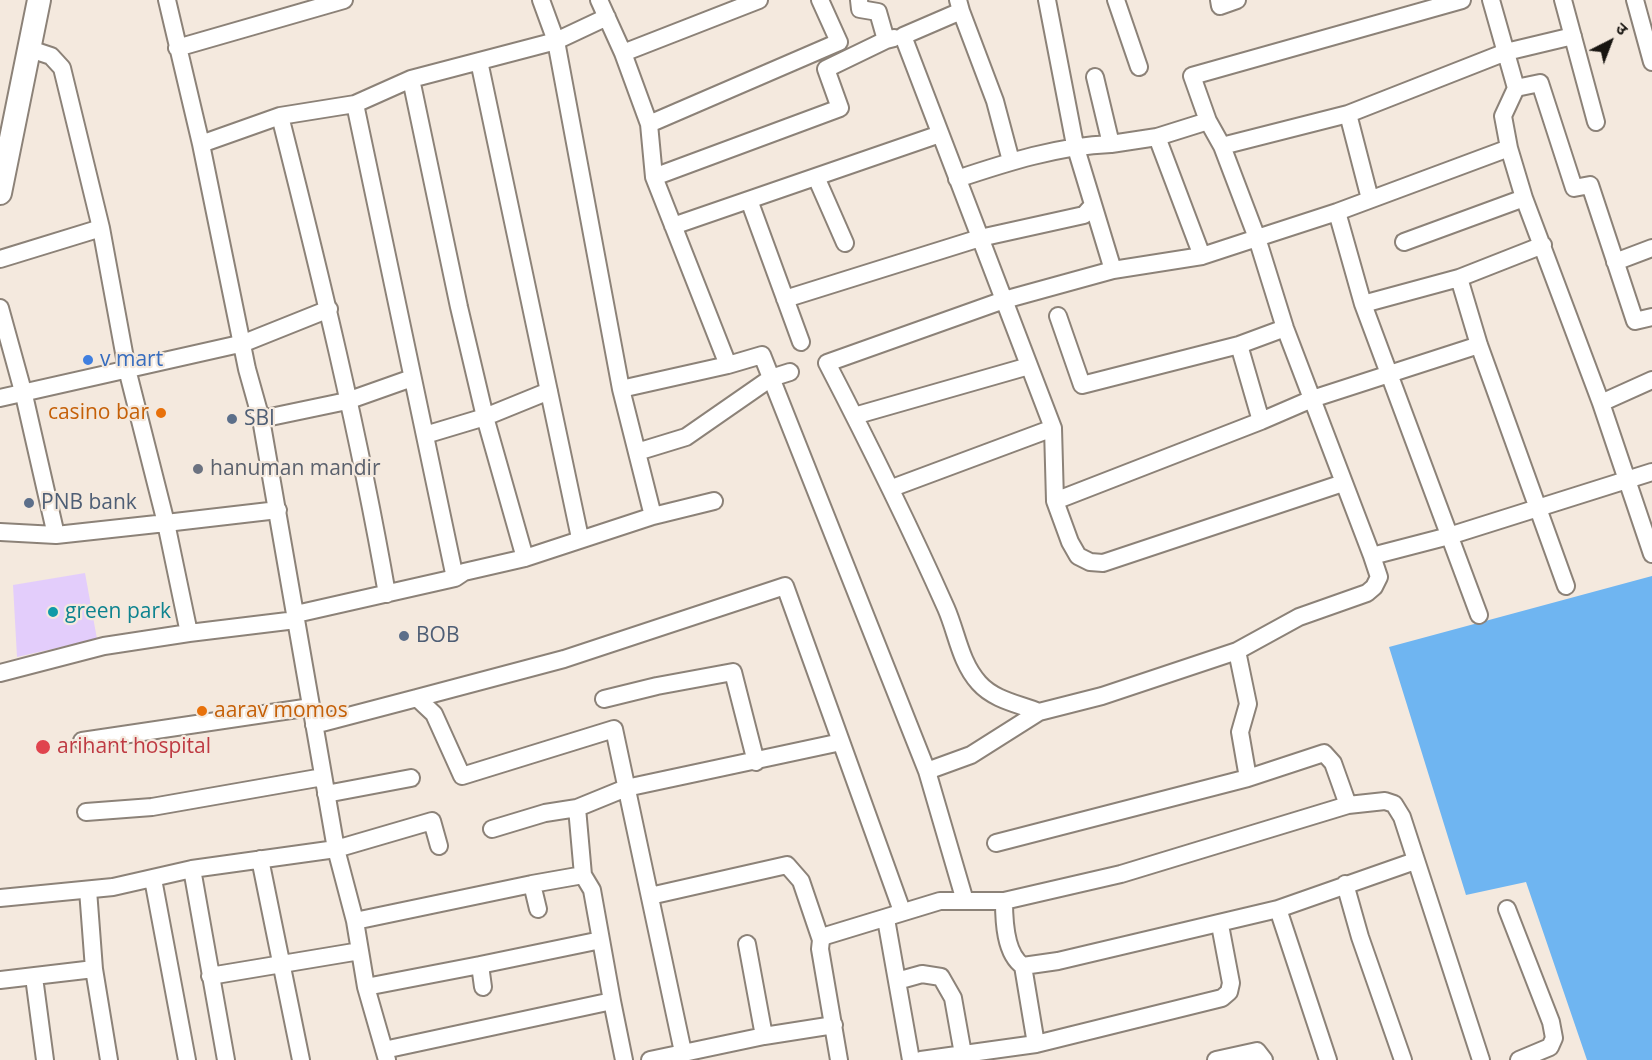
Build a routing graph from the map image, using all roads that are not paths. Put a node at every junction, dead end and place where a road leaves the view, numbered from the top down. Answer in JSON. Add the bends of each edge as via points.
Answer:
{"nodes":[{"id":1,"x":39,"y":0,"type":"edge"},
{"id":2,"x":167,"y":0,"type":"edge"},
{"id":3,"x":344,"y":0,"type":"edge"},
{"id":4,"x":541,"y":0,"type":"edge"},
{"id":5,"x":599,"y":0,"type":"edge"},
{"id":6,"x":759,"y":0,"type":"edge"},
{"id":7,"x":820,"y":0,"type":"edge"},
{"id":8,"x":858,"y":0,"type":"edge"},
{"id":9,"x":1047,"y":0,"type":"edge"},
{"id":10,"x":1116,"y":0,"type":"edge"},
{"id":11,"x":1219,"y":0,"type":"edge"},
{"id":12,"x":1237,"y":0,"type":"edge"},
{"id":13,"x":1462,"y":0,"type":"edge"},
{"id":14,"x":1491,"y":0,"type":"edge"},
{"id":15,"x":1563,"y":0,"type":"edge"},
{"id":16,"x":1635,"y":0,"type":"edge"},
{"id":17,"x":960,"y":5,"type":"edge"},
{"id":18,"x":607,"y":17,"type":"junction"},
{"id":19,"x":903,"y":36,"type":"junction"},
{"id":20,"x":1573,"y":36,"type":"junction"},
{"id":21,"x":886,"y":40,"type":"junction"},
{"id":22,"x":556,"y":41,"type":"junction"},
{"id":23,"x":27,"y":48,"type":"junction"},
{"id":24,"x":177,"y":48,"type":"junction"},
{"id":25,"x":1506,"y":52,"type":"junction"},
{"id":26,"x":623,"y":53,"type":"junction"},
{"id":27,"x":479,"y":62,"type":"junction"},
{"id":28,"x":1652,"y":63,"type":"edge"},
{"id":29,"x":1139,"y":67,"type":"dead end"},
{"id":30,"x":1095,"y":77,"type":"dead end"},
{"id":31,"x":411,"y":79,"type":"junction"},
{"id":32,"x":1516,"y":88,"type":"junction"},
{"id":33,"x":355,"y":104,"type":"junction"},
{"id":34,"x":1348,"y":114,"type":"junction"},
{"id":35,"x":280,"y":116,"type":"junction"},
{"id":36,"x":1208,"y":121,"type":"junction"},
{"id":37,"x":1596,"y":122,"type":"dead end"},
{"id":38,"x":649,"y":124,"type":"junction"},
{"id":39,"x":940,"y":134,"type":"junction"},
{"id":40,"x":1157,"y":137,"type":"junction"},
{"id":41,"x":201,"y":144,"type":"junction"},
{"id":42,"x":1111,"y":144,"type":"junction"},
{"id":43,"x":1075,"y":145,"type":"junction"},
{"id":44,"x":1222,"y":146,"type":"junction"},
{"id":45,"x":1509,"y":148,"type":"junction"},
{"id":46,"x":1011,"y":161,"type":"junction"},
{"id":47,"x":654,"y":177,"type":"junction"},
{"id":48,"x":816,"y":177,"type":"junction"},
{"id":49,"x":957,"y":179,"type":"junction"},
{"id":50,"x":0,"y":192,"type":"edge"},
{"id":51,"x":1524,"y":198,"type":"junction"},
{"id":52,"x":1370,"y":199,"type":"junction"},
{"id":53,"x":749,"y":200,"type":"junction"},
{"id":54,"x":1093,"y":205,"type":"junction"},
{"id":55,"x":1337,"y":212,"type":"junction"},
{"id":56,"x":673,"y":226,"type":"junction"},
{"id":57,"x":101,"y":228,"type":"junction"},
{"id":58,"x":980,"y":238,"type":"junction"},
{"id":59,"x":1257,"y":238,"type":"junction"},
{"id":60,"x":1404,"y":242,"type":"dead end"},
{"id":61,"x":845,"y":243,"type":"dead end"},
{"id":62,"x":1543,"y":245,"type":"junction"},
{"id":63,"x":1652,"y":248,"type":"edge"},
{"id":64,"x":1202,"y":256,"type":"junction"},
{"id":65,"x":0,"y":259,"type":"edge"},
{"id":66,"x":1615,"y":262,"type":"junction"},
{"id":67,"x":1113,"y":270,"type":"junction"},
{"id":68,"x":1459,"y":278,"type":"junction"},
{"id":69,"x":785,"y":299,"type":"junction"},
{"id":70,"x":1004,"y":300,"type":"junction"},
{"id":71,"x":1363,"y":303,"type":"junction"},
{"id":72,"x":0,"y":308,"type":"edge"},
{"id":73,"x":329,"y":309,"type":"junction"},
{"id":74,"x":1058,"y":316,"type":"dead end"},
{"id":75,"x":1652,"y":317,"type":"edge"},
{"id":76,"x":1286,"y":328,"type":"junction"},
{"id":77,"x":801,"y":342,"type":"dead end"},
{"id":78,"x":244,"y":343,"type":"junction"},
{"id":79,"x":1239,"y":345,"type":"junction"},
{"id":80,"x":1479,"y":345,"type":"junction"},
{"id":81,"x":728,"y":364,"type":"junction"},
{"id":82,"x":1029,"y":366,"type":"junction"},
{"id":83,"x":127,"y":369,"type":"junction"},
{"id":84,"x":790,"y":372,"type":"dead end"},
{"id":85,"x":1390,"y":374,"type":"junction"},
{"id":86,"x":412,"y":378,"type":"junction"},
{"id":87,"x":771,"y":378,"type":"junction"},
{"id":88,"x":1652,"y":380,"type":"edge"},
{"id":89,"x":621,"y":389,"type":"junction"},
{"id":90,"x":549,"y":391,"type":"junction"},
{"id":91,"x":24,"y":394,"type":"junction"},
{"id":92,"x":0,"y":398,"type":"edge"},
{"id":93,"x":1312,"y":399,"type":"junction"},
{"id":94,"x":347,"y":401,"type":"junction"},
{"id":95,"x":1601,"y":403,"type":"junction"},
{"id":96,"x":854,"y":416,"type":"junction"},
{"id":97,"x":485,"y":417,"type":"junction"},
{"id":98,"x":261,"y":419,"type":"junction"},
{"id":99,"x":1261,"y":421,"type":"junction"},
{"id":100,"x":1053,"y":428,"type":"junction"},
{"id":101,"x":424,"y":435,"type":"junction"},
{"id":102,"x":637,"y":452,"type":"junction"},
{"id":103,"x":1652,"y":472,"type":"edge"},
{"id":104,"x":1625,"y":481,"type":"junction"},
{"id":105,"x":1343,"y":483,"type":"junction"},
{"id":106,"x":892,"y":488,"type":"junction"},
{"id":107,"x":714,"y":501,"type":"dead end"},
{"id":108,"x":1055,"y":501,"type":"junction"},
{"id":109,"x":1538,"y":508,"type":"junction"},
{"id":110,"x":278,"y":510,"type":"junction"},
{"id":111,"x":653,"y":516,"type":"junction"},
{"id":112,"x":166,"y":523,"type":"junction"},
{"id":113,"x":0,"y":532,"type":"edge"},
{"id":114,"x":56,"y":536,"type":"junction"},
{"id":115,"x":1449,"y":536,"type":"junction"},
{"id":116,"x":580,"y":538,"type":"junction"},
{"id":117,"x":1652,"y":554,"type":"edge"},
{"id":118,"x":1372,"y":556,"type":"junction"},
{"id":119,"x":525,"y":558,"type":"junction"},
{"id":120,"x":455,"y":578,"type":"junction"},
{"id":121,"x":1566,"y":586,"type":"dead end"},
{"id":122,"x":387,"y":594,"type":"junction"},
{"id":123,"x":1479,"y":615,"type":"dead end"},
{"id":124,"x":296,"y":617,"type":"junction"},
{"id":125,"x":189,"y":633,"type":"junction"},
{"id":126,"x":1237,"y":651,"type":"junction"},
{"id":127,"x":0,"y":673,"type":"edge"},
{"id":128,"x":417,"y":698,"type":"junction"},
{"id":129,"x":604,"y":699,"type":"dead end"},
{"id":130,"x":311,"y":707,"type":"junction"},
{"id":131,"x":1039,"y":712,"type":"junction"},
{"id":132,"x":314,"y":725,"type":"junction"},
{"id":133,"x":82,"y":741,"type":"dead end"},
{"id":134,"x":841,"y":742,"type":"junction"},
{"id":135,"x":756,"y":762,"type":"junction"},
{"id":136,"x":927,"y":771,"type":"junction"},
{"id":137,"x":323,"y":777,"type":"junction"},
{"id":138,"x":411,"y":778,"type":"dead end"},
{"id":139,"x":1248,"y":778,"type":"junction"},
{"id":140,"x":626,"y":788,"type":"junction"},
{"id":141,"x":326,"y":794,"type":"junction"},
{"id":142,"x":1348,"y":805,"type":"junction"},
{"id":143,"x":577,"y":808,"type":"junction"},
{"id":144,"x":86,"y":812,"type":"dead end"},
{"id":145,"x":492,"y":829,"type":"dead end"},
{"id":146,"x":996,"y":843,"type":"dead end"},
{"id":147,"x":439,"y":846,"type":"dead end"},
{"id":148,"x":336,"y":849,"type":"junction"},
{"id":149,"x":260,"y":859,"type":"junction"},
{"id":150,"x":1415,"y":861,"type":"junction"},
{"id":151,"x":192,"y":869,"type":"junction"},
{"id":152,"x":583,"y":875,"type":"junction"},
{"id":153,"x":153,"y":879,"type":"junction"},
{"id":154,"x":532,"y":884,"type":"junction"},
{"id":155,"x":1345,"y":884,"type":"junction"},
{"id":156,"x":88,"y":890,"type":"junction"},
{"id":157,"x":650,"y":896,"type":"junction"},
{"id":158,"x":0,"y":898,"type":"edge"},
{"id":159,"x":964,"y":901,"type":"junction"},
{"id":160,"x":1004,"y":901,"type":"junction"},
{"id":161,"x":538,"y":909,"type":"dead end"},
{"id":162,"x":1278,"y":909,"type":"junction"},
{"id":163,"x":1507,"y":909,"type":"dead end"},
{"id":164,"x":902,"y":911,"type":"junction"},
{"id":165,"x":886,"y":919,"type":"junction"},
{"id":166,"x":355,"y":921,"type":"junction"},
{"id":167,"x":1220,"y":925,"type":"junction"},
{"id":168,"x":601,"y":940,"type":"junction"},
{"id":169,"x":821,"y":940,"type":"junction"},
{"id":170,"x":747,"y":944,"type":"dead end"},
{"id":171,"x":360,"y":951,"type":"junction"},
{"id":172,"x":280,"y":965,"type":"junction"},
{"id":173,"x":480,"y":965,"type":"junction"},
{"id":174,"x":1023,"y":966,"type":"junction"},
{"id":175,"x":94,"y":969,"type":"junction"},
{"id":176,"x":210,"y":976,"type":"junction"},
{"id":177,"x":34,"y":977,"type":"junction"},
{"id":178,"x":0,"y":980,"type":"edge"},
{"id":179,"x":897,"y":981,"type":"junction"},
{"id":180,"x":366,"y":987,"type":"junction"},
{"id":181,"x":483,"y":987,"type":"dead end"},
{"id":182,"x":612,"y":1001,"type":"junction"},
{"id":183,"x":834,"y":1025,"type":"junction"},
{"id":184,"x":764,"y":1036,"type":"junction"},
{"id":185,"x":1036,"y":1044,"type":"junction"},
{"id":186,"x":683,"y":1052,"type":"junction"},
{"id":187,"x":963,"y":1054,"type":"junction"},
{"id":188,"x":386,"y":1055,"type":"edge"},
{"id":189,"x":45,"y":1060,"type":"edge"},
{"id":190,"x":109,"y":1060,"type":"edge"},
{"id":191,"x":187,"y":1060,"type":"edge"},
{"id":192,"x":226,"y":1060,"type":"edge"},
{"id":193,"x":301,"y":1060,"type":"edge"},
{"id":194,"x":624,"y":1060,"type":"edge"},
{"id":195,"x":650,"y":1060,"type":"edge"},
{"id":196,"x":839,"y":1060,"type":"edge"},
{"id":197,"x":911,"y":1060,"type":"edge"},
{"id":198,"x":921,"y":1060,"type":"edge"},
{"id":199,"x":1216,"y":1060,"type":"edge"},
{"id":200,"x":1264,"y":1060,"type":"edge"},
{"id":201,"x":1328,"y":1060,"type":"edge"},
{"id":202,"x":1403,"y":1060,"type":"edge"},
{"id":203,"x":1481,"y":1060,"type":"edge"},
{"id":204,"x":1520,"y":1060,"type":"edge"}],
"edges":[{"from":1,"to":23,"type":"street"},
{"from":2,"to":24,"type":"street"},
{"from":3,"to":24,"type":"street"},
{"from":4,"to":22,"type":"street"},
{"from":5,"to":18,"type":"street"},
{"from":6,"to":26,"type":"street"},
{"from":7,"to":38,"type":"street","via":[[839,42]]},
{"from":8,"to":21,"type":"street","via":[[860,9],[878,12]]},
{"from":9,"to":43,"type":"street"},
{"from":10,"to":29,"type":"street"},
{"from":11,"to":12,"type":"street","via":[[1220,6]]},
{"from":13,"to":36,"type":"street","via":[[1192,76]]},
{"from":14,"to":25,"type":"street"},
{"from":15,"to":20,"type":"street"},
{"from":16,"to":28,"type":"street"},
{"from":17,"to":19,"type":"street"},
{"from":17,"to":46,"type":"street","via":[[995,101]]},
{"from":18,"to":22,"type":"street"},
{"from":18,"to":26,"type":"street"},
{"from":19,"to":21,"type":"street"},
{"from":19,"to":39,"type":"street"},
{"from":20,"to":25,"type":"street"},
{"from":20,"to":37,"type":"street"},
{"from":21,"to":47,"type":"street","via":[[826,69],[840,108]]},
{"from":22,"to":27,"type":"street"},
{"from":22,"to":89,"type":"street"},
{"from":23,"to":50,"type":"street"},
{"from":23,"to":57,"type":"street","via":[[51,56],[62,68]]},
{"from":24,"to":41,"type":"street"},
{"from":25,"to":32,"type":"street"},
{"from":25,"to":34,"type":"street"},
{"from":26,"to":38,"type":"street"},
{"from":27,"to":31,"type":"street"},
{"from":27,"to":90,"type":"street"},
{"from":30,"to":42,"type":"street"},
{"from":31,"to":33,"type":"street"},
{"from":31,"to":97,"type":"street"},
{"from":32,"to":45,"type":"street","via":[[1503,116]]},
{"from":32,"to":66,"type":"street","via":[[1540,83],[1574,188],[1590,185]]},
{"from":33,"to":35,"type":"street"},
{"from":33,"to":86,"type":"street"},
{"from":34,"to":44,"type":"street"},
{"from":34,"to":52,"type":"street"},
{"from":35,"to":41,"type":"street"},
{"from":35,"to":73,"type":"street"},
{"from":36,"to":40,"type":"street"},
{"from":36,"to":44,"type":"street"},
{"from":38,"to":47,"type":"street"},
{"from":39,"to":48,"type":"street"},
{"from":39,"to":49,"type":"street"},
{"from":40,"to":42,"type":"street"},
{"from":40,"to":64,"type":"street"},
{"from":41,"to":78,"type":"street"},
{"from":42,"to":43,"type":"street"},
{"from":43,"to":46,"type":"street"},
{"from":43,"to":54,"type":"street"},
{"from":44,"to":59,"type":"street"},
{"from":45,"to":51,"type":"street"},
{"from":45,"to":52,"type":"street"},
{"from":46,"to":49,"type":"street"},
{"from":47,"to":56,"type":"street"},
{"from":48,"to":53,"type":"street"},
{"from":48,"to":61,"type":"street"},
{"from":49,"to":58,"type":"street"},
{"from":51,"to":60,"type":"street"},
{"from":51,"to":62,"type":"street"},
{"from":52,"to":55,"type":"street"},
{"from":53,"to":56,"type":"street"},
{"from":53,"to":69,"type":"street"},
{"from":54,"to":58,"type":"street","via":[[1084,215]]},
{"from":54,"to":67,"type":"street"},
{"from":55,"to":59,"type":"street"},
{"from":55,"to":71,"type":"street"},
{"from":56,"to":81,"type":"street"},
{"from":57,"to":65,"type":"street"},
{"from":57,"to":83,"type":"street"},
{"from":58,"to":69,"type":"street"},
{"from":58,"to":70,"type":"street"},
{"from":59,"to":64,"type":"street"},
{"from":59,"to":76,"type":"street"},
{"from":62,"to":68,"type":"street"},
{"from":62,"to":95,"type":"street"},
{"from":63,"to":66,"type":"street"},
{"from":64,"to":67,"type":"street"},
{"from":66,"to":75,"type":"street","via":[[1635,321]]},
{"from":67,"to":70,"type":"street"},
{"from":68,"to":71,"type":"street"},
{"from":68,"to":80,"type":"street"},
{"from":69,"to":77,"type":"street"},
{"from":70,"to":82,"type":"street"},
{"from":70,"to":96,"type":"street","via":[[827,363]]},
{"from":71,"to":85,"type":"street"},
{"from":72,"to":91,"type":"street"},
{"from":73,"to":78,"type":"street"},
{"from":73,"to":94,"type":"street"},
{"from":74,"to":79,"type":"street","via":[[1082,384]]},
{"from":76,"to":79,"type":"street"},
{"from":76,"to":93,"type":"street"},
{"from":78,"to":83,"type":"street"},
{"from":78,"to":98,"type":"street"},
{"from":79,"to":99,"type":"street"},
{"from":80,"to":85,"type":"street"},
{"from":80,"to":109,"type":"street"},
{"from":81,"to":87,"type":"street","via":[[762,355]]},
{"from":81,"to":89,"type":"street"},
{"from":82,"to":96,"type":"street"},
{"from":82,"to":100,"type":"street"},
{"from":83,"to":91,"type":"street"},
{"from":83,"to":112,"type":"street"},
{"from":84,"to":87,"type":"street"},
{"from":85,"to":93,"type":"street"},
{"from":85,"to":115,"type":"street"},
{"from":86,"to":94,"type":"street"},
{"from":86,"to":101,"type":"street"},
{"from":87,"to":102,"type":"street","via":[[686,437]]},
{"from":87,"to":136,"type":"street"},
{"from":88,"to":95,"type":"street"},
{"from":89,"to":102,"type":"street"},
{"from":90,"to":97,"type":"street"},
{"from":90,"to":116,"type":"street"},
{"from":91,"to":92,"type":"street"},
{"from":91,"to":114,"type":"street"},
{"from":93,"to":99,"type":"street"},
{"from":93,"to":105,"type":"street"},
{"from":94,"to":98,"type":"street"},
{"from":94,"to":122,"type":"street","via":[[367,477]]},
{"from":95,"to":104,"type":"street"},
{"from":96,"to":106,"type":"street"},
{"from":97,"to":101,"type":"street"},
{"from":97,"to":119,"type":"street"},
{"from":98,"to":110,"type":"street"},
{"from":99,"to":108,"type":"street"},
{"from":100,"to":106,"type":"street"},
{"from":100,"to":108,"type":"street"},
{"from":101,"to":120,"type":"street"},
{"from":102,"to":111,"type":"street"},
{"from":103,"to":104,"type":"street"},
{"from":104,"to":109,"type":"street"},
{"from":104,"to":117,"type":"street"},
{"from":105,"to":108,"type":"street","via":[[1103,563],[1078,556]]},
{"from":105,"to":118,"type":"street"},
{"from":106,"to":131,"type":"street","via":[[947,610],[965,664],[992,695]]},
{"from":107,"to":111,"type":"street"},
{"from":109,"to":115,"type":"street"},
{"from":109,"to":121,"type":"street"},
{"from":110,"to":112,"type":"street"},
{"from":110,"to":124,"type":"street"},
{"from":111,"to":116,"type":"street"},
{"from":112,"to":114,"type":"street"},
{"from":112,"to":125,"type":"street"},
{"from":113,"to":114,"type":"street"},
{"from":115,"to":118,"type":"street"},
{"from":115,"to":123,"type":"street"},
{"from":116,"to":119,"type":"street"},
{"from":118,"to":126,"type":"street","via":[[1379,578],[1367,593],[1299,617]]},
{"from":119,"to":120,"type":"street","via":[[464,572]]},
{"from":120,"to":122,"type":"street"},
{"from":122,"to":124,"type":"street"},
{"from":124,"to":125,"type":"street"},
{"from":124,"to":130,"type":"street"},
{"from":125,"to":127,"type":"street","via":[[104,646]]},
{"from":126,"to":131,"type":"street","via":[[1102,696]]},
{"from":126,"to":139,"type":"street","via":[[1248,704],[1240,732]]},
{"from":128,"to":132,"type":"street"},
{"from":128,"to":134,"type":"street","via":[[564,659],[785,586]]},
{"from":128,"to":140,"type":"street","via":[[434,714],[462,776],[614,729]]},
{"from":129,"to":135,"type":"street","via":[[734,672]]},
{"from":130,"to":132,"type":"street"},
{"from":130,"to":133,"type":"street"},
{"from":131,"to":136,"type":"street","via":[[971,755]]},
{"from":132,"to":137,"type":"street"},
{"from":134,"to":135,"type":"street"},
{"from":134,"to":164,"type":"street"},
{"from":135,"to":140,"type":"street"},
{"from":136,"to":159,"type":"street"},
{"from":137,"to":141,"type":"street"},
{"from":137,"to":144,"type":"street","via":[[152,807]]},
{"from":138,"to":141,"type":"street"},
{"from":139,"to":142,"type":"street","via":[[1324,753],[1333,763]]},
{"from":139,"to":146,"type":"street"},
{"from":140,"to":143,"type":"street"},
{"from":140,"to":157,"type":"street"},
{"from":141,"to":148,"type":"street"},
{"from":142,"to":150,"type":"street","via":[[1385,801],[1394,804]]},
{"from":142,"to":160,"type":"street","via":[[1121,874]]},
{"from":143,"to":145,"type":"street"},
{"from":143,"to":152,"type":"street"},
{"from":147,"to":148,"type":"street","via":[[432,821]]},
{"from":148,"to":149,"type":"street"},
{"from":148,"to":166,"type":"street"},
{"from":149,"to":151,"type":"street"},
{"from":149,"to":172,"type":"street"},
{"from":150,"to":155,"type":"street"},
{"from":150,"to":203,"type":"street"},
{"from":151,"to":153,"type":"street"},
{"from":151,"to":176,"type":"street"},
{"from":152,"to":154,"type":"street"},
{"from":152,"to":168,"type":"street","via":[[592,890]]},
{"from":153,"to":156,"type":"street"},
{"from":153,"to":191,"type":"street"},
{"from":154,"to":161,"type":"street"},
{"from":154,"to":166,"type":"street"},
{"from":155,"to":162,"type":"street"},
{"from":155,"to":202,"type":"street"},
{"from":156,"to":158,"type":"street"},
{"from":156,"to":175,"type":"street"},
{"from":157,"to":169,"type":"street","via":[[788,865],[801,881]]},
{"from":157,"to":186,"type":"street"},
{"from":159,"to":160,"type":"street"},
{"from":159,"to":164,"type":"street","via":[[940,901]]},
{"from":160,"to":174,"type":"street","via":[[1008,941],[1016,962]]},
{"from":162,"to":167,"type":"street"},
{"from":162,"to":201,"type":"street"},
{"from":163,"to":204,"type":"street","via":[[1554,1038],[1550,1047]]},
{"from":164,"to":165,"type":"street"},
{"from":165,"to":169,"type":"street"},
{"from":165,"to":179,"type":"street"},
{"from":166,"to":171,"type":"street"},
{"from":167,"to":174,"type":"street"},
{"from":167,"to":185,"type":"street","via":[[1231,982],[1229,992],[1222,998]]},
{"from":168,"to":173,"type":"street"},
{"from":168,"to":182,"type":"street"},
{"from":169,"to":183,"type":"street"},
{"from":170,"to":184,"type":"street"},
{"from":171,"to":172,"type":"street"},
{"from":171,"to":180,"type":"street"},
{"from":172,"to":176,"type":"street"},
{"from":172,"to":193,"type":"street"},
{"from":173,"to":180,"type":"street"},
{"from":173,"to":181,"type":"street"},
{"from":174,"to":185,"type":"street"},
{"from":175,"to":177,"type":"street"},
{"from":175,"to":190,"type":"street"},
{"from":176,"to":192,"type":"street"},
{"from":177,"to":178,"type":"street"},
{"from":177,"to":189,"type":"street"},
{"from":179,"to":187,"type":"street","via":[[922,974],[941,977],[953,998]]},
{"from":179,"to":197,"type":"street"},
{"from":180,"to":188,"type":"street"},
{"from":182,"to":188,"type":"street"},
{"from":182,"to":194,"type":"street"},
{"from":183,"to":184,"type":"street"},
{"from":183,"to":196,"type":"street"},
{"from":184,"to":186,"type":"street"},
{"from":185,"to":187,"type":"street"},
{"from":186,"to":195,"type":"street"},
{"from":187,"to":198,"type":"street"},
{"from":199,"to":200,"type":"street","via":[[1257,1051]]}]}
